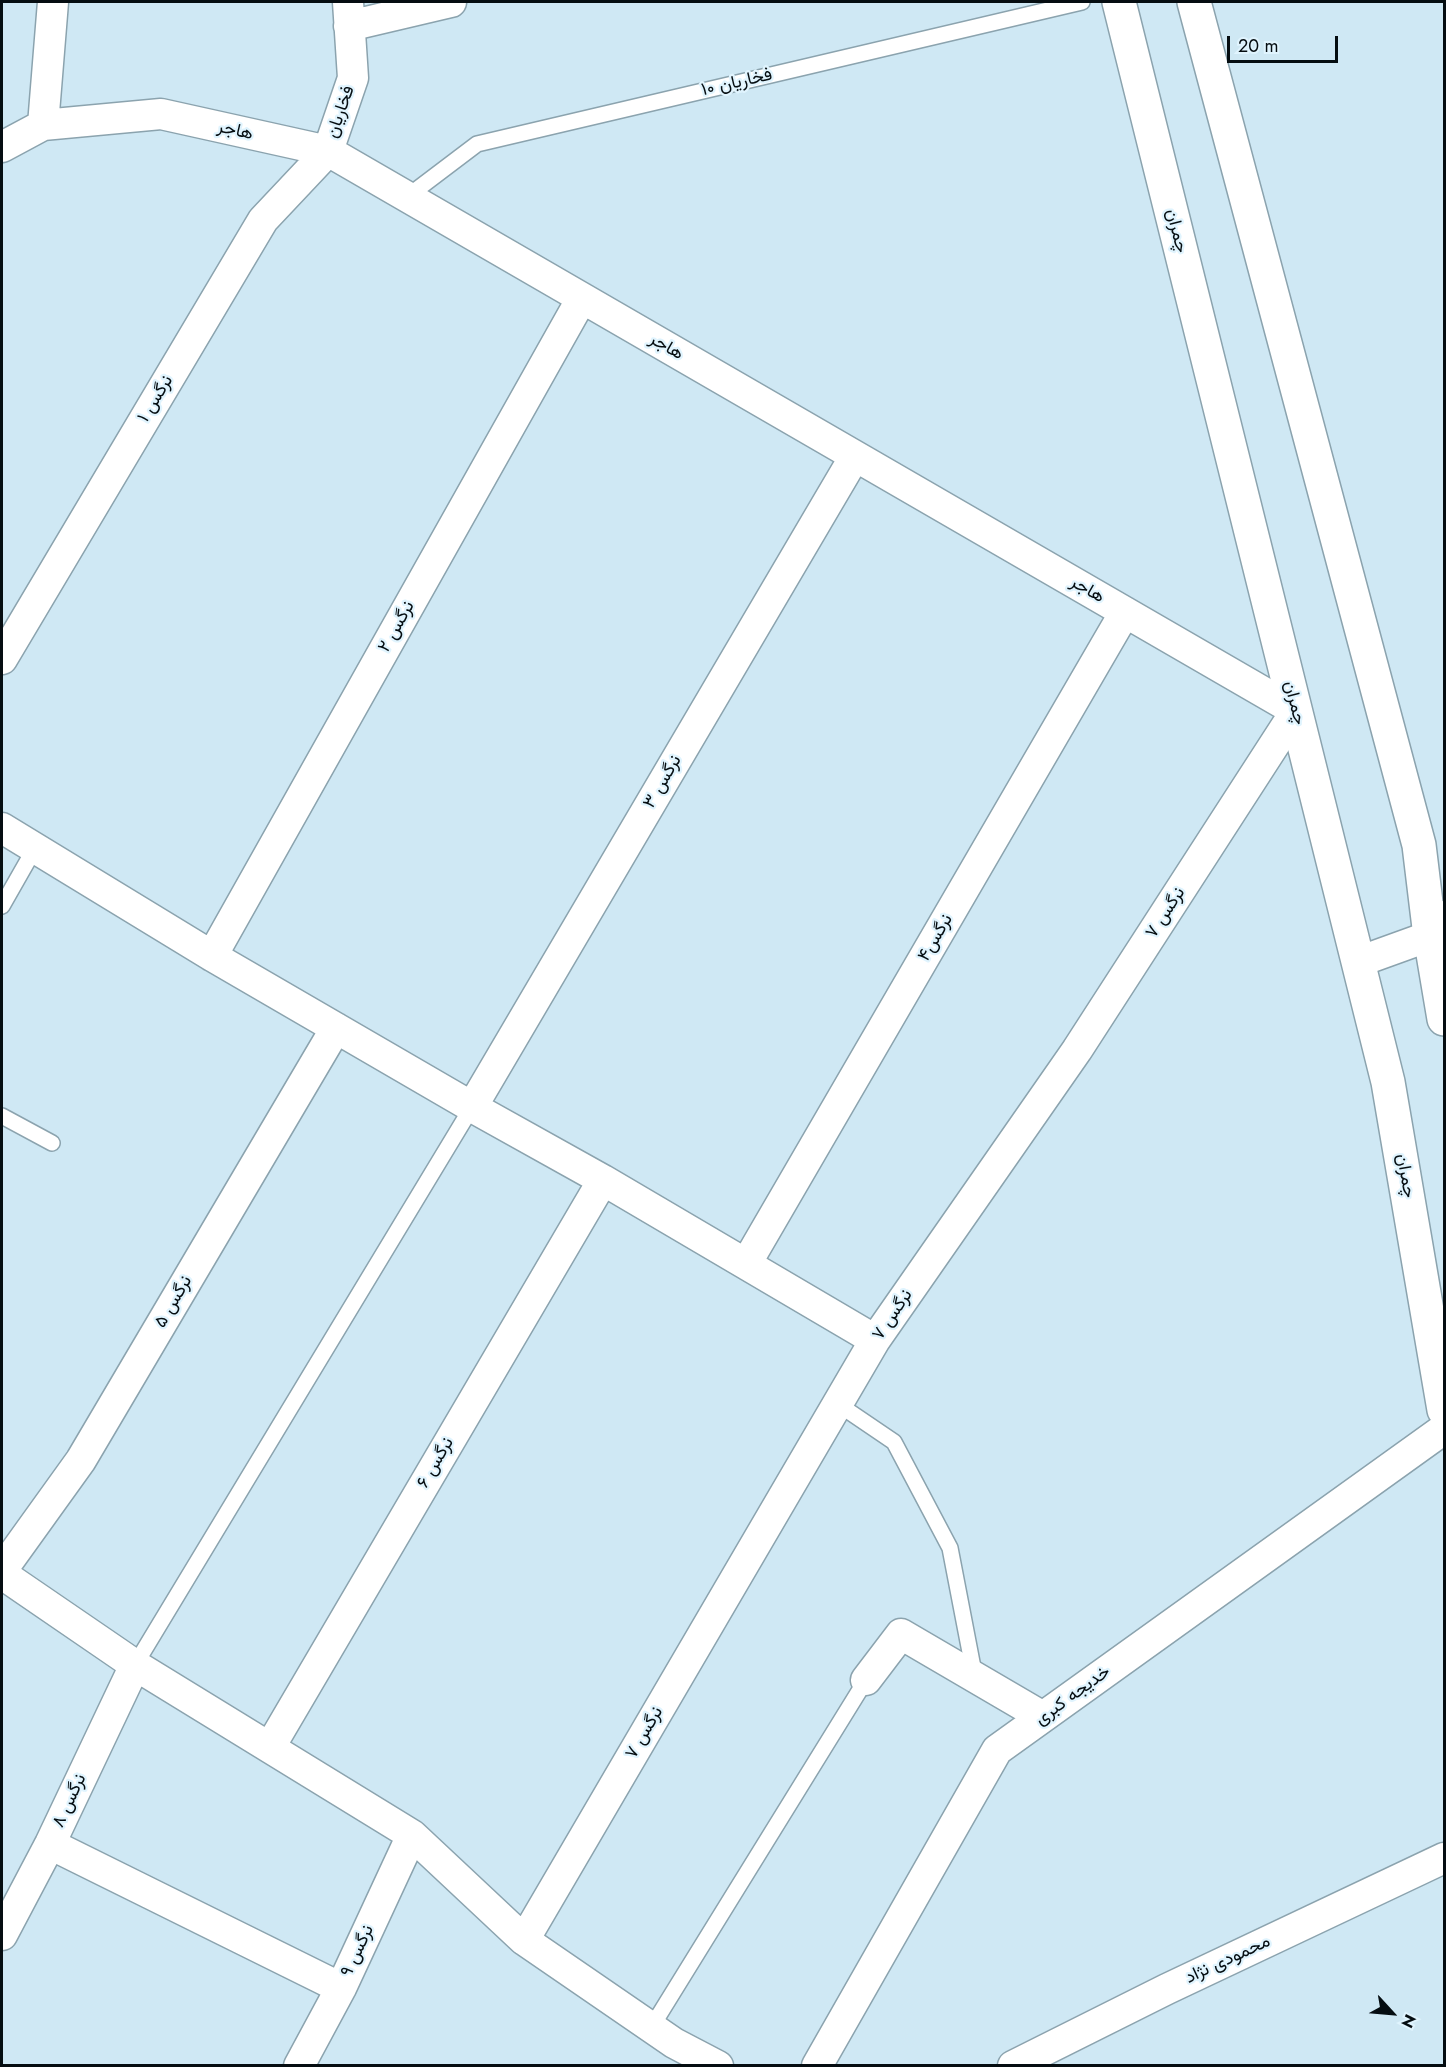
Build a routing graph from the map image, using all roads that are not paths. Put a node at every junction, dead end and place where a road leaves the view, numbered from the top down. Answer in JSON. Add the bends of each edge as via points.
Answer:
{"nodes":[{"id":1,"x":53,"y":2,"type":"edge"},
{"id":2,"x":451,"y":2,"type":"edge"},
{"id":3,"x":1082,"y":2,"type":"edge"},
{"id":4,"x":1119,"y":2,"type":"edge"},
{"id":5,"x":1194,"y":2,"type":"edge"},
{"id":6,"x":348,"y":14,"type":"edge"},
{"id":7,"x":43,"y":125,"type":"junction"},
{"id":8,"x":2,"y":147,"type":"edge"},
{"id":9,"x":328,"y":151,"type":"junction"},
{"id":10,"x":407,"y":197,"type":"junction"},
{"id":11,"x":582,"y":298,"type":"junction"},
{"id":12,"x":855,"y":456,"type":"junction"},
{"id":13,"x":1125,"y":612,"type":"junction"},
{"id":14,"x":2,"y":659,"type":"edge"},
{"id":15,"x":1296,"y":711,"type":"junction"},
{"id":16,"x":2,"y":828,"type":"edge"},
{"id":17,"x":35,"y":848,"type":"junction"},
{"id":18,"x":2,"y":906,"type":"edge"},
{"id":19,"x":1437,"y":926,"type":"edge"},
{"id":20,"x":212,"y":956,"type":"junction"},
{"id":21,"x":1358,"y":962,"type":"junction"},
{"id":22,"x":1444,"y":1019,"type":"edge"},
{"id":23,"x":336,"y":1028,"type":"junction"},
{"id":24,"x":472,"y":1107,"type":"junction"},
{"id":25,"x":2,"y":1116,"type":"edge"},
{"id":26,"x":52,"y":1143,"type":"dead end"},
{"id":27,"x":603,"y":1179,"type":"junction"},
{"id":28,"x":746,"y":1264,"type":"junction"},
{"id":29,"x":875,"y":1340,"type":"junction"},
{"id":30,"x":838,"y":1404,"type":"junction"},
{"id":31,"x":1444,"y":1410,"type":"edge"},
{"id":32,"x":1444,"y":1429,"type":"edge"},
{"id":33,"x":2,"y":1572,"type":"edge"},
{"id":34,"x":135,"y":1665,"type":"junction"},
{"id":35,"x":975,"y":1678,"type":"junction"},
{"id":36,"x":866,"y":1680,"type":"joint"},
{"id":37,"x":1043,"y":1717,"type":"junction"},
{"id":38,"x":270,"y":1747,"type":"junction"},
{"id":39,"x":412,"y":1835,"type":"junction"},
{"id":40,"x":50,"y":1844,"type":"junction"},
{"id":41,"x":1444,"y":1858,"type":"edge"},
{"id":42,"x":2,"y":1935,"type":"edge"},
{"id":43,"x":524,"y":1940,"type":"junction"},
{"id":44,"x":341,"y":1988,"type":"junction"},
{"id":45,"x":663,"y":2046,"type":"edge"},
{"id":46,"x":299,"y":2066,"type":"edge"},
{"id":47,"x":718,"y":2066,"type":"edge"},
{"id":48,"x":817,"y":2066,"type":"edge"},
{"id":49,"x":1013,"y":2066,"type":"edge"}],
"edges":[{"from":1,"to":7,"type":"street"},
{"from":2,"to":6,"type":"street"},
{"from":3,"to":10,"type":"lane","name":"فخاریان ۱۰","via":[[477,144]]},
{"from":4,"to":15,"type":"street","name":"چمران"},
{"from":5,"to":19,"type":"street","via":[[1419,845]]},
{"from":6,"to":9,"type":"street","name":"فخاریان","via":[[352,78]]},
{"from":7,"to":8,"type":"street","name":"هاجر"},
{"from":7,"to":9,"type":"street","name":"هاجر","via":[[161,114]]},
{"from":9,"to":10,"type":"street","name":"هاجر"},
{"from":9,"to":14,"type":"street","name":"نرگس ۱","via":[[262,220]]},
{"from":10,"to":11,"type":"street","name":"هاجر"},
{"from":11,"to":12,"type":"street","name":"هاجر"},
{"from":11,"to":20,"type":"street","name":"نرگس ۲"},
{"from":12,"to":13,"type":"street","name":"هاجر"},
{"from":12,"to":24,"type":"street","name":"نرگس ۳"},
{"from":13,"to":15,"type":"street","name":"هاجر"},
{"from":13,"to":28,"type":"street","name":"نرگس۴"},
{"from":15,"to":21,"type":"street","name":"چمران"},
{"from":15,"to":29,"type":"street","name":"نرگس ۷","via":[[1077,1050]]},
{"from":16,"to":17,"type":"street"},
{"from":17,"to":18,"type":"lane"},
{"from":17,"to":20,"type":"street"},
{"from":19,"to":21,"type":"street"},
{"from":19,"to":22,"type":"street"},
{"from":20,"to":23,"type":"street"},
{"from":21,"to":31,"type":"street","name":"چمران","via":[[1388,1082]]},
{"from":23,"to":24,"type":"street"},
{"from":23,"to":33,"type":"street","name":"نرگس ۵","via":[[81,1460]]},
{"from":24,"to":27,"type":"street"},
{"from":24,"to":34,"type":"lane"},
{"from":25,"to":26,"type":"lane"},
{"from":27,"to":28,"type":"street"},
{"from":27,"to":38,"type":"street","name":"نرگس ۶"},
{"from":28,"to":29,"type":"street"},
{"from":29,"to":30,"type":"street","name":"نرگس ۷"},
{"from":30,"to":35,"type":"lane","via":[[894,1442],[950,1548]]},
{"from":30,"to":43,"type":"street","name":"نرگس ۷"},
{"from":32,"to":37,"type":"street","name":"خدیجه کبری"},
{"from":33,"to":34,"type":"street"},
{"from":34,"to":38,"type":"street"},
{"from":34,"to":40,"type":"street","name":"نرگس ۸"},
{"from":35,"to":36,"type":"street","via":[[901,1634]]},
{"from":35,"to":37,"type":"street"},
{"from":36,"to":45,"type":"lane"},
{"from":37,"to":48,"type":"street","name":"خدیجه کبری","via":[[997,1750]]},
{"from":38,"to":39,"type":"street"},
{"from":39,"to":43,"type":"street"},
{"from":39,"to":44,"type":"street","name":"نرگس ۹"},
{"from":40,"to":42,"type":"street","name":"نرگس ۸"},
{"from":40,"to":44,"type":"street"},
{"from":41,"to":49,"type":"street","name":"محمودی نژاد"},
{"from":43,"to":45,"type":"street"},
{"from":44,"to":46,"type":"street","name":"نرگس ۹"},
{"from":45,"to":47,"type":"street"}]}
